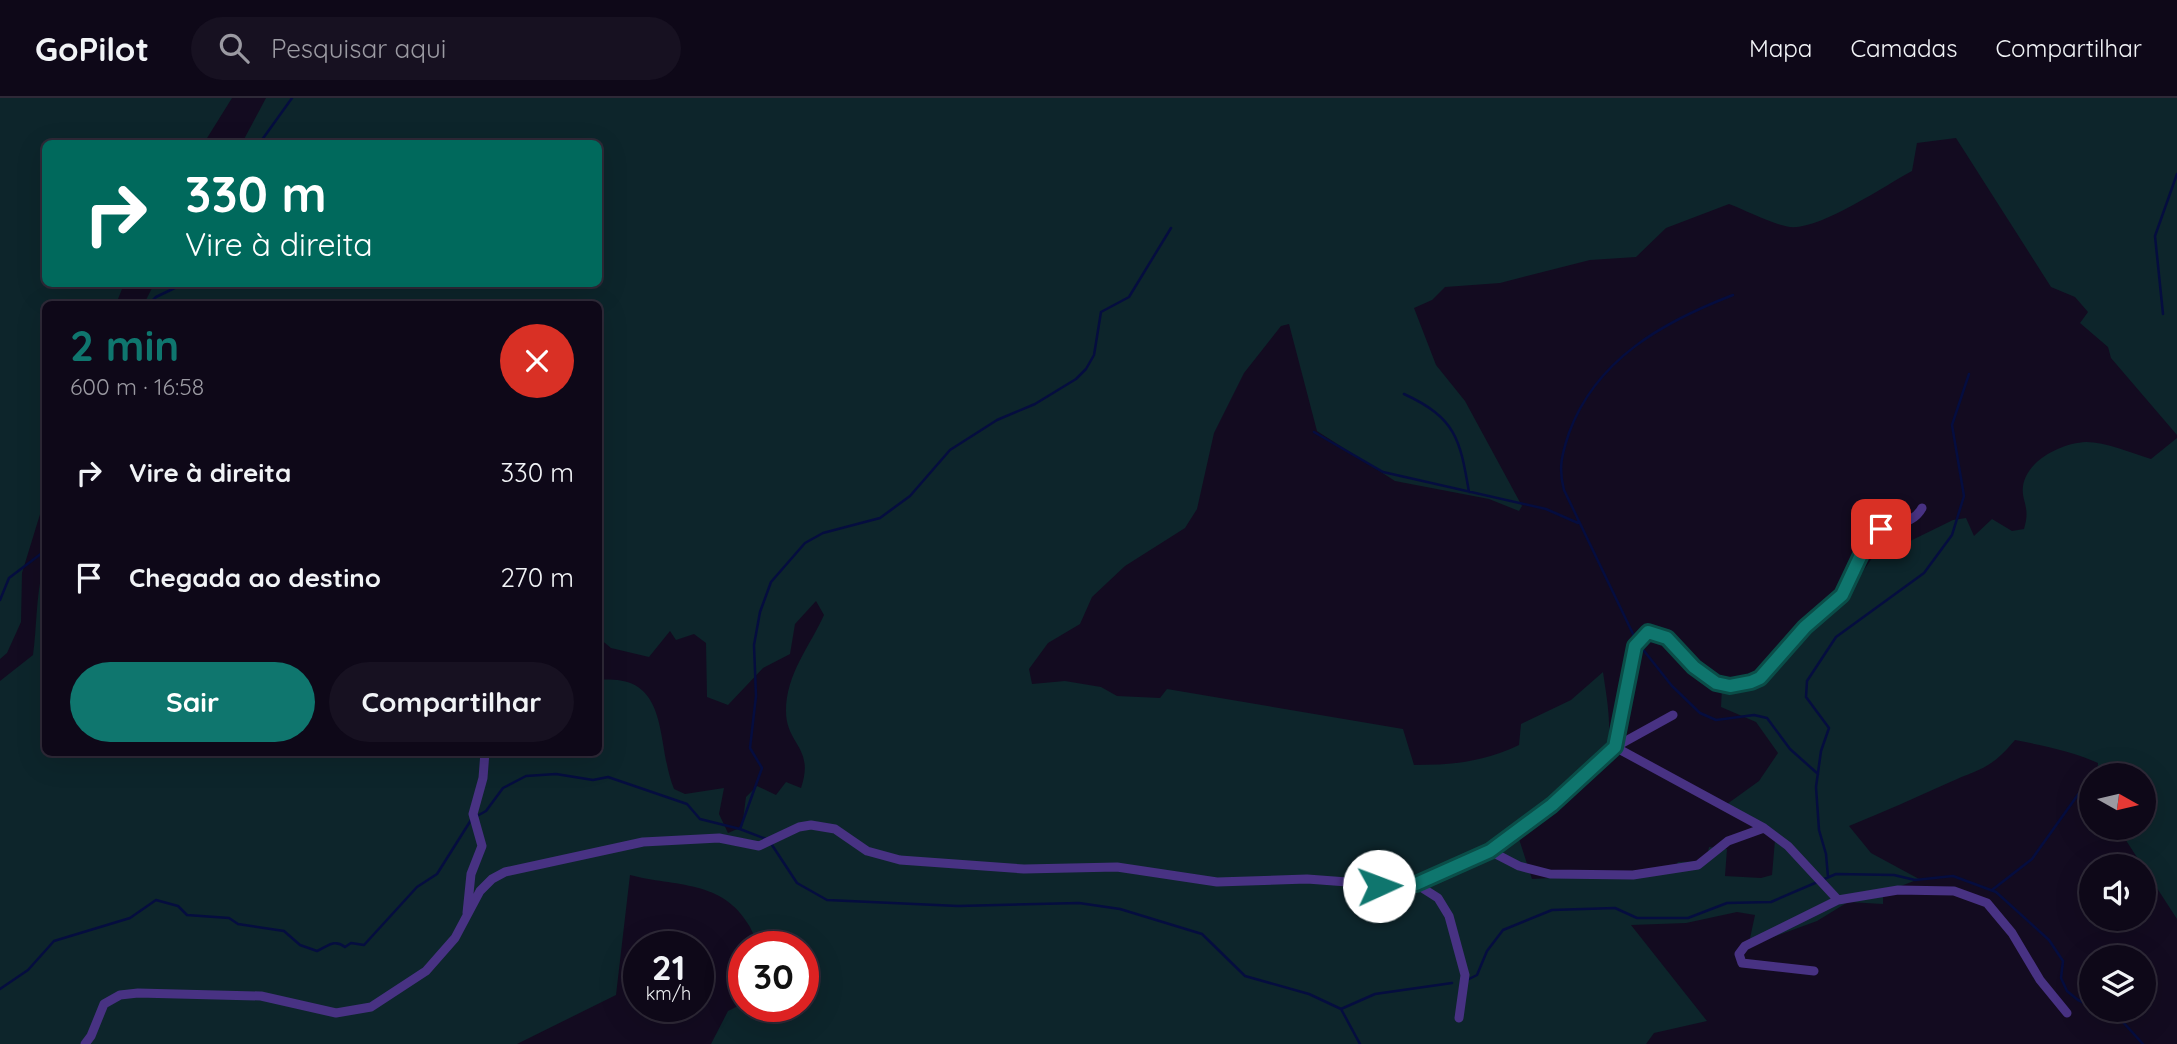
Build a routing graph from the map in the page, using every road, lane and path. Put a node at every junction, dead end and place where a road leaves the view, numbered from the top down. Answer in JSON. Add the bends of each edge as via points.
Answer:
{"nodes":[{"id":1,"x":1922,"y":508,"type":"dead end"},
{"id":2,"x":1674,"y":715,"type":"dead end"},
{"id":3,"x":1615,"y":747,"type":"junction"},
{"id":4,"x":485,"y":756,"type":"edge"},
{"id":5,"x":1765,"y":828,"type":"junction"},
{"id":6,"x":1490,"y":851,"type":"junction"},
{"id":7,"x":1416,"y":884,"type":"junction"},
{"id":8,"x":1838,"y":900,"type":"junction"},
{"id":9,"x":466,"y":918,"type":"junction"},
{"id":10,"x":1814,"y":971,"type":"dead end"},
{"id":11,"x":2067,"y":1013,"type":"dead end"},
{"id":12,"x":1459,"y":1018,"type":"dead end"},
{"id":13,"x":85,"y":1044,"type":"edge"}],
"edges":[{"from":1,"to":3,"type":"street","via":[[1912,521],[1874,533],[1842,595],[1805,627],[1760,678],[1741,685],[1716,683],[1667,638],[1648,632],[1635,646]]},
{"from":2,"to":3,"type":"street"},
{"from":3,"to":5,"type":"street"},
{"from":3,"to":6,"type":"street","via":[[1552,805]]},
{"from":4,"to":9,"type":"street","via":[[473,814],[482,846],[471,874]]},
{"from":5,"to":6,"type":"street","via":[[1728,841],[1698,866],[1633,875],[1550,874]]},
{"from":5,"to":8,"type":"street"},
{"from":6,"to":7,"type":"street"},
{"from":7,"to":9,"type":"street","via":[[1379,886],[1307,878],[1217,882],[1117,867],[1035,869],[900,860],[867,851],[835,829],[811,825],[759,846],[719,838],[643,842],[505,872],[480,891]]},
{"from":7,"to":12,"type":"street","via":[[1438,898],[1449,916],[1465,975]]},
{"from":8,"to":10,"type":"street","via":[[1745,946],[1739,954],[1747,964]]},
{"from":8,"to":11,"type":"street","via":[[1930,889],[1978,899],[2012,933],[2040,980]]},
{"from":9,"to":13,"type":"street","via":[[426,971],[371,1007],[336,1013],[250,995],[127,994],[104,1004]]}]}
